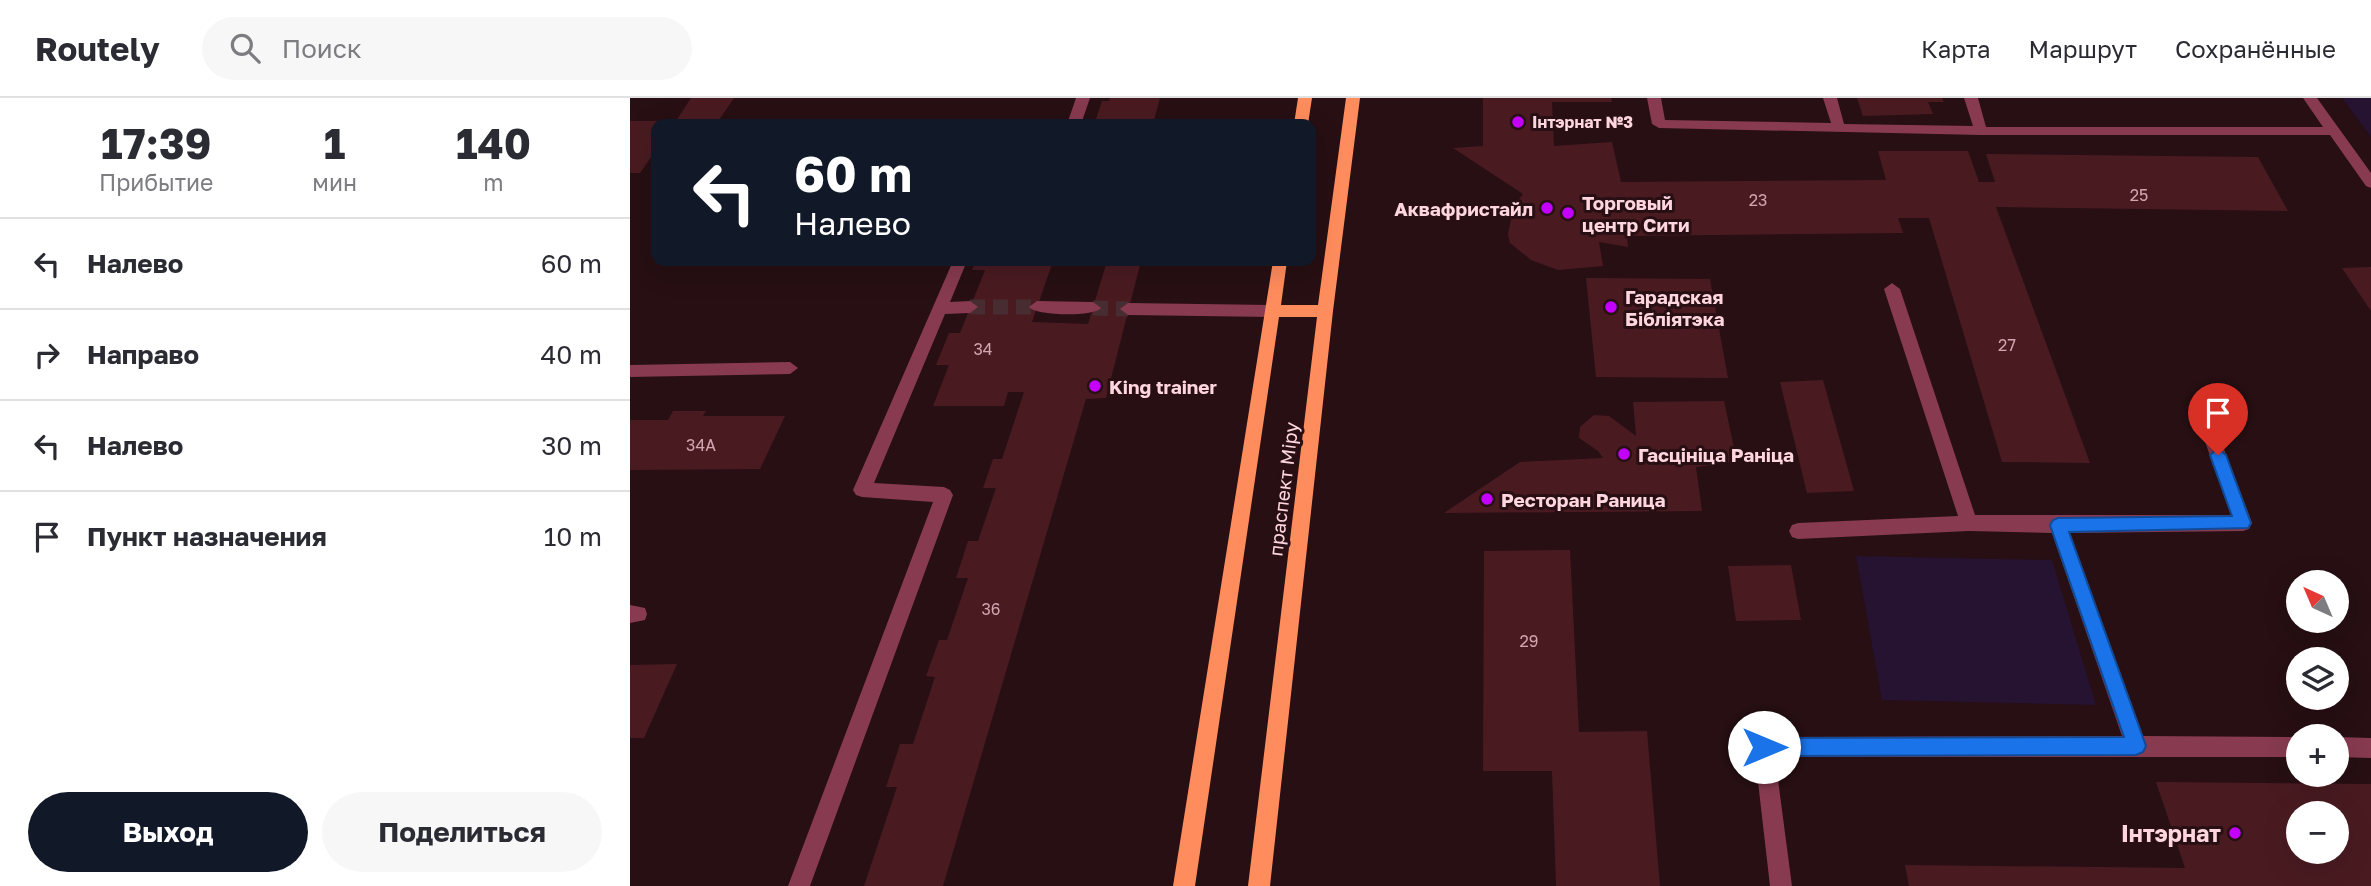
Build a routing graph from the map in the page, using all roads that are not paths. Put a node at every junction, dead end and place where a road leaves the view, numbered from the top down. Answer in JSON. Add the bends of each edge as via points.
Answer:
{"nodes":[{"id":1,"x":1083,"y":98,"type":"edge"},
{"id":2,"x":1305,"y":98,"type":"edge"},
{"id":3,"x":1353,"y":98,"type":"edge"},
{"id":4,"x":1654,"y":98,"type":"edge"},
{"id":5,"x":1830,"y":98,"type":"edge"},
{"id":6,"x":1971,"y":98,"type":"edge"},
{"id":7,"x":2310,"y":98,"type":"edge"},
{"id":8,"x":1076,"y":119,"type":"edge"},
{"id":9,"x":1302,"y":119,"type":"edge"},
{"id":10,"x":1839,"y":128,"type":"junction"},
{"id":11,"x":1981,"y":131,"type":"junction"},
{"id":12,"x":2334,"y":131,"type":"junction"},
{"id":13,"x":2371,"y":183,"type":"edge"},
{"id":14,"x":958,"y":266,"type":"edge"},
{"id":15,"x":1279,"y":266,"type":"edge"},
{"id":16,"x":1892,"y":289,"type":"dead end"},
{"id":17,"x":970,"y":307,"type":"tunnel mouth"},
{"id":18,"x":1037,"y":307,"type":"tunnel mouth"},
{"id":19,"x":1093,"y":307,"type":"tunnel mouth"},
{"id":20,"x":940,"y":308,"type":"junction"},
{"id":21,"x":1128,"y":309,"type":"tunnel mouth"},
{"id":22,"x":1272,"y":311,"type":"junction"},
{"id":23,"x":1325,"y":311,"type":"junction"},
{"id":24,"x":790,"y":368,"type":"dead end"},
{"id":25,"x":630,"y":371,"type":"edge"},
{"id":26,"x":2210,"y":432,"type":"dead end"},
{"id":27,"x":1969,"y":523,"type":"junction"},
{"id":28,"x":2058,"y":525,"type":"junction"},
{"id":29,"x":1798,"y":531,"type":"dead end"},
{"id":30,"x":2136,"y":746,"type":"junction"},
{"id":31,"x":2286,"y":747,"type":"edge"},
{"id":32,"x":2349,"y":747,"type":"edge"},
{"id":33,"x":2371,"y":748,"type":"edge"},
{"id":34,"x":800,"y":886,"type":"edge"},
{"id":35,"x":1185,"y":886,"type":"edge"},
{"id":36,"x":1259,"y":886,"type":"edge"},
{"id":37,"x":1781,"y":886,"type":"edge"}],
"edges":[{"from":1,"to":8,"type":"lane"},
{"from":2,"to":9,"type":"main road"},
{"from":3,"to":23,"type":"main road","name":"праспект Міру"},
{"from":4,"to":10,"type":"lane","via":[[1659,124]]},
{"from":5,"to":10,"type":"lane"},
{"from":6,"to":11,"type":"lane"},
{"from":7,"to":12,"type":"lane"},
{"from":10,"to":11,"type":"lane"},
{"from":11,"to":12,"type":"lane"},
{"from":12,"to":13,"type":"lane"},
{"from":14,"to":20,"type":"lane"},
{"from":15,"to":22,"type":"main road","name":"праспект Міру"},
{"from":16,"to":27,"type":"lane"},
{"from":17,"to":20,"type":"lane"},
{"from":18,"to":19,"type":"lane"},
{"from":20,"to":34,"type":"lane","via":[[862,490],[944,495]]},
{"from":21,"to":22,"type":"lane"},
{"from":22,"to":23,"type":"main road"},
{"from":22,"to":35,"type":"main road","name":"праспект Міру"},
{"from":23,"to":36,"type":"main road","name":"праспект Міру"},
{"from":24,"to":25,"type":"lane"},
{"from":26,"to":28,"type":"lane","via":[[2243,523]]},
{"from":27,"to":28,"type":"lane"},
{"from":27,"to":29,"type":"lane"},
{"from":28,"to":30,"type":"lane"},
{"from":30,"to":31,"type":"lane"},
{"from":30,"to":37,"type":"lane","via":[[1764,747]]},
{"from":32,"to":33,"type":"lane"}]}
